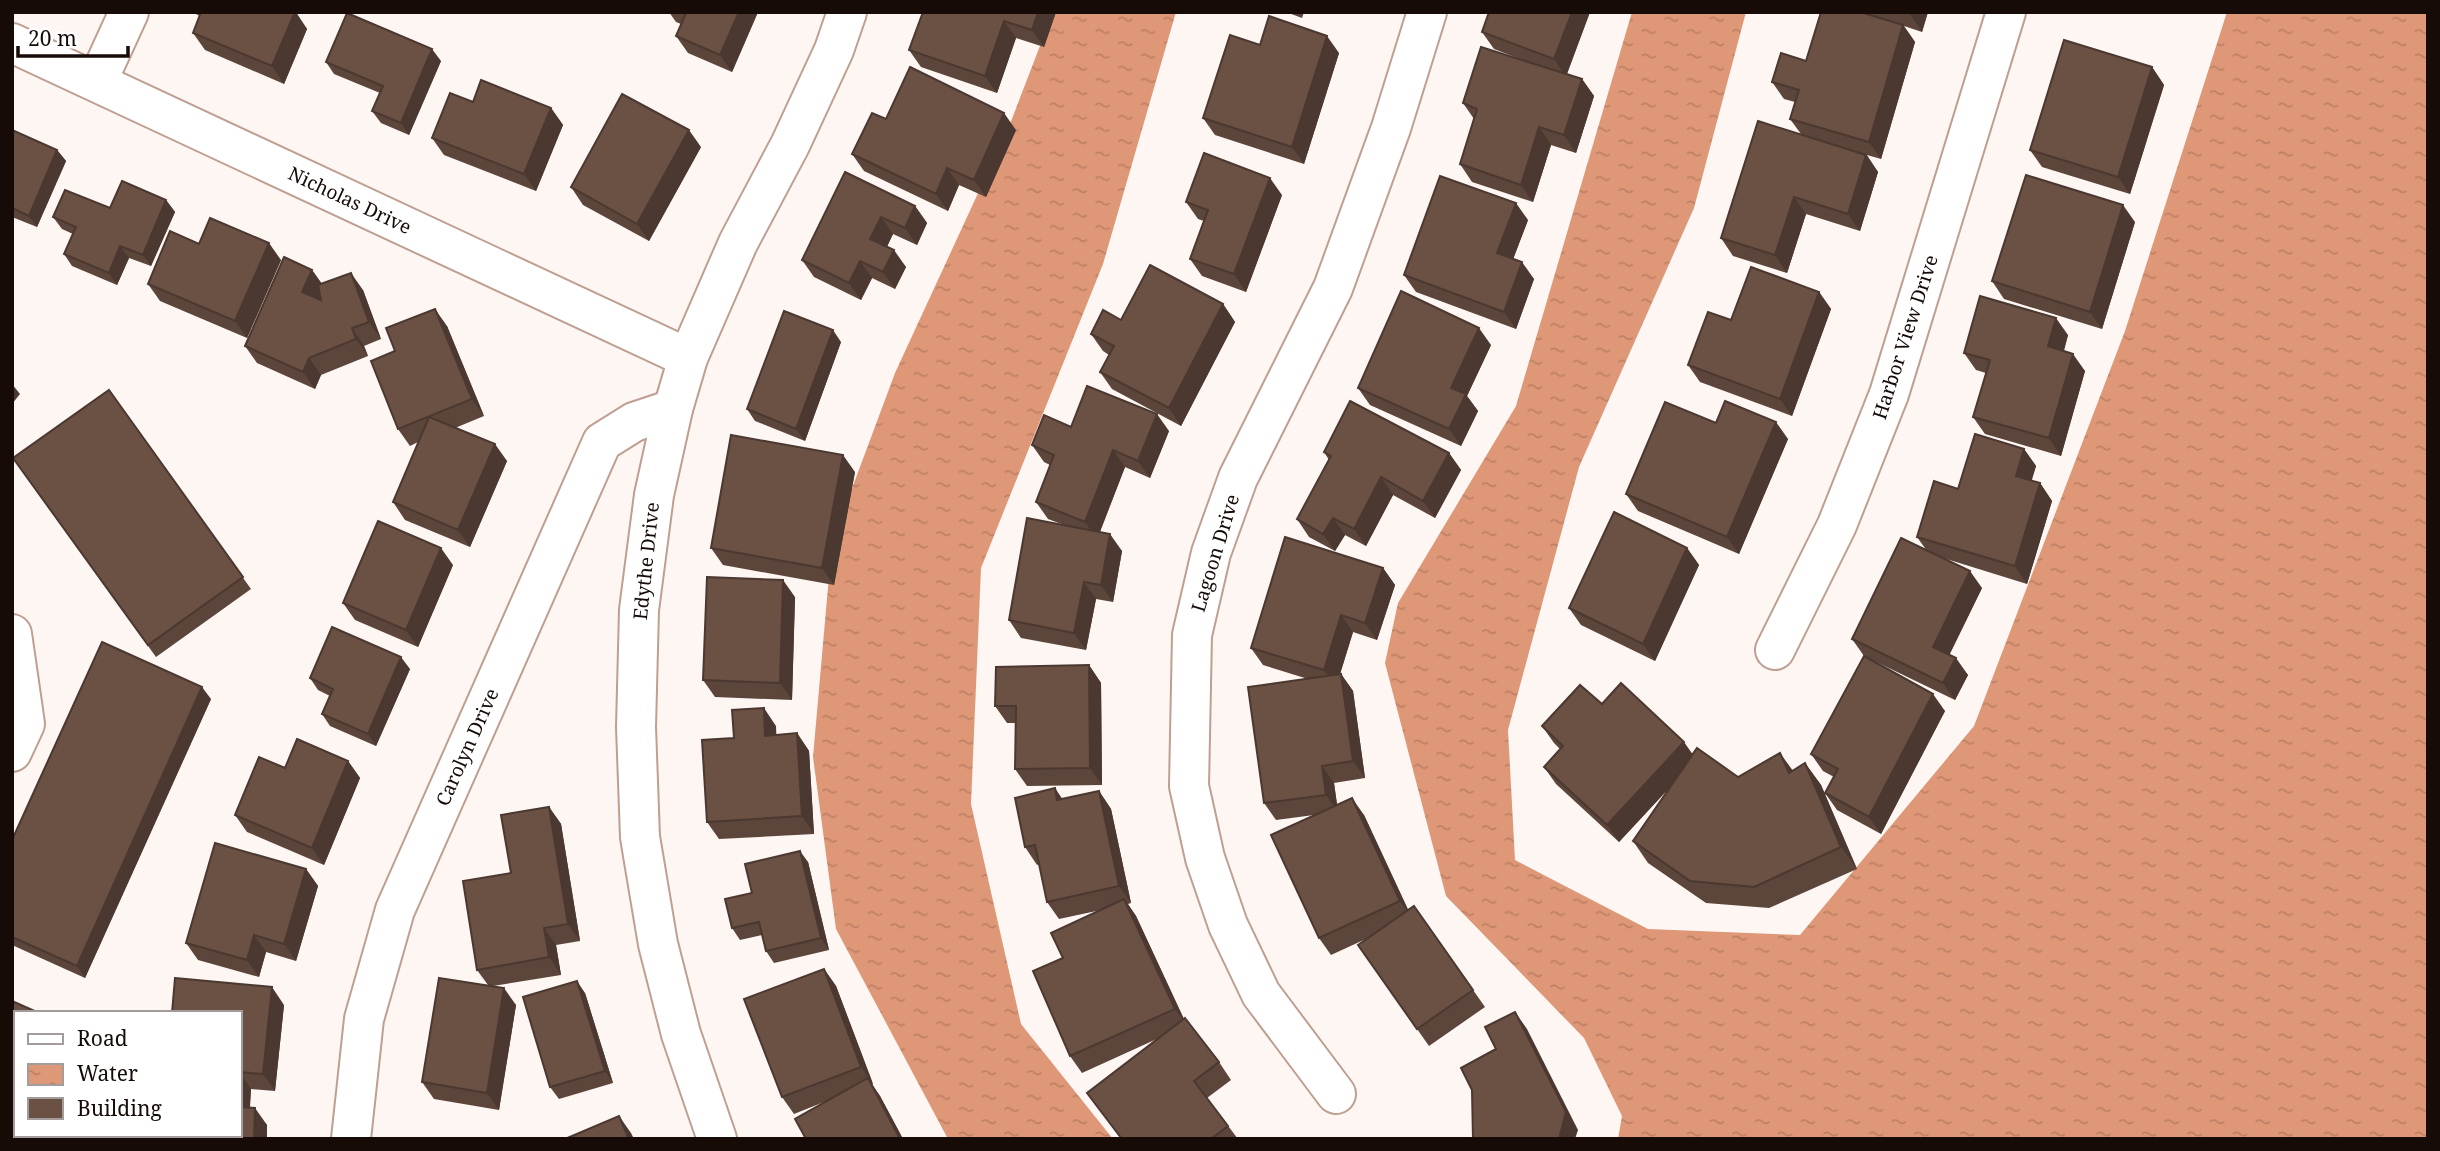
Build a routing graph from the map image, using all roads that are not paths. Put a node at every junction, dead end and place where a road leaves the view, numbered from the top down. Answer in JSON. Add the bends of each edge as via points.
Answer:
{"nodes":[{"id":1,"x":129,"y":12,"type":"edge"},
{"id":2,"x":847,"y":12,"type":"edge"},
{"id":3,"x":1427,"y":12,"type":"edge"},
{"id":4,"x":2006,"y":12,"type":"edge"},
{"id":5,"x":12,"y":43,"type":"edge"},
{"id":6,"x":97,"y":82,"type":"junction"},
{"id":7,"x":688,"y":358,"type":"junction"},
{"id":8,"x":673,"y":409,"type":"junction"},
{"id":9,"x":12,"y":634,"type":"edge"},
{"id":10,"x":1775,"y":650,"type":"dead end"},
{"id":11,"x":12,"y":752,"type":"edge"},
{"id":12,"x":1336,"y":1094,"type":"dead end"},
{"id":13,"x":351,"y":1139,"type":"edge"},
{"id":14,"x":717,"y":1139,"type":"edge"}],
"edges":[{"from":1,"to":6,"type":"street"},
{"from":2,"to":7,"type":"street","name":"Edythe Drive","via":[[834,50],[738,243]]},
{"from":3,"to":12,"type":"street","name":"Lagoon Drive","via":[[1333,288],[1238,478],[1212,553],[1192,635],[1189,786],[1205,858],[1228,925],[1261,994]]},
{"from":4,"to":10,"type":"street","name":"Harbor View Drive","via":[[1889,394],[1837,524]]},
{"from":5,"to":6,"type":"street","name":"Nicholas Drive"},
{"from":6,"to":7,"type":"street","name":"Nicholas Drive"},
{"from":7,"to":8,"type":"street","name":"Edythe Drive"},
{"from":8,"to":13,"type":"street","name":"Carolyn Drive","via":[[634,422],[602,442],[395,910],[364,1019]]},
{"from":8,"to":14,"type":"street","name":"Edythe Drive","via":[[653,495],[639,610],[636,727],[640,837],[677,1021]]},
{"from":9,"to":11,"type":"street","via":[[25,724]]}]}
